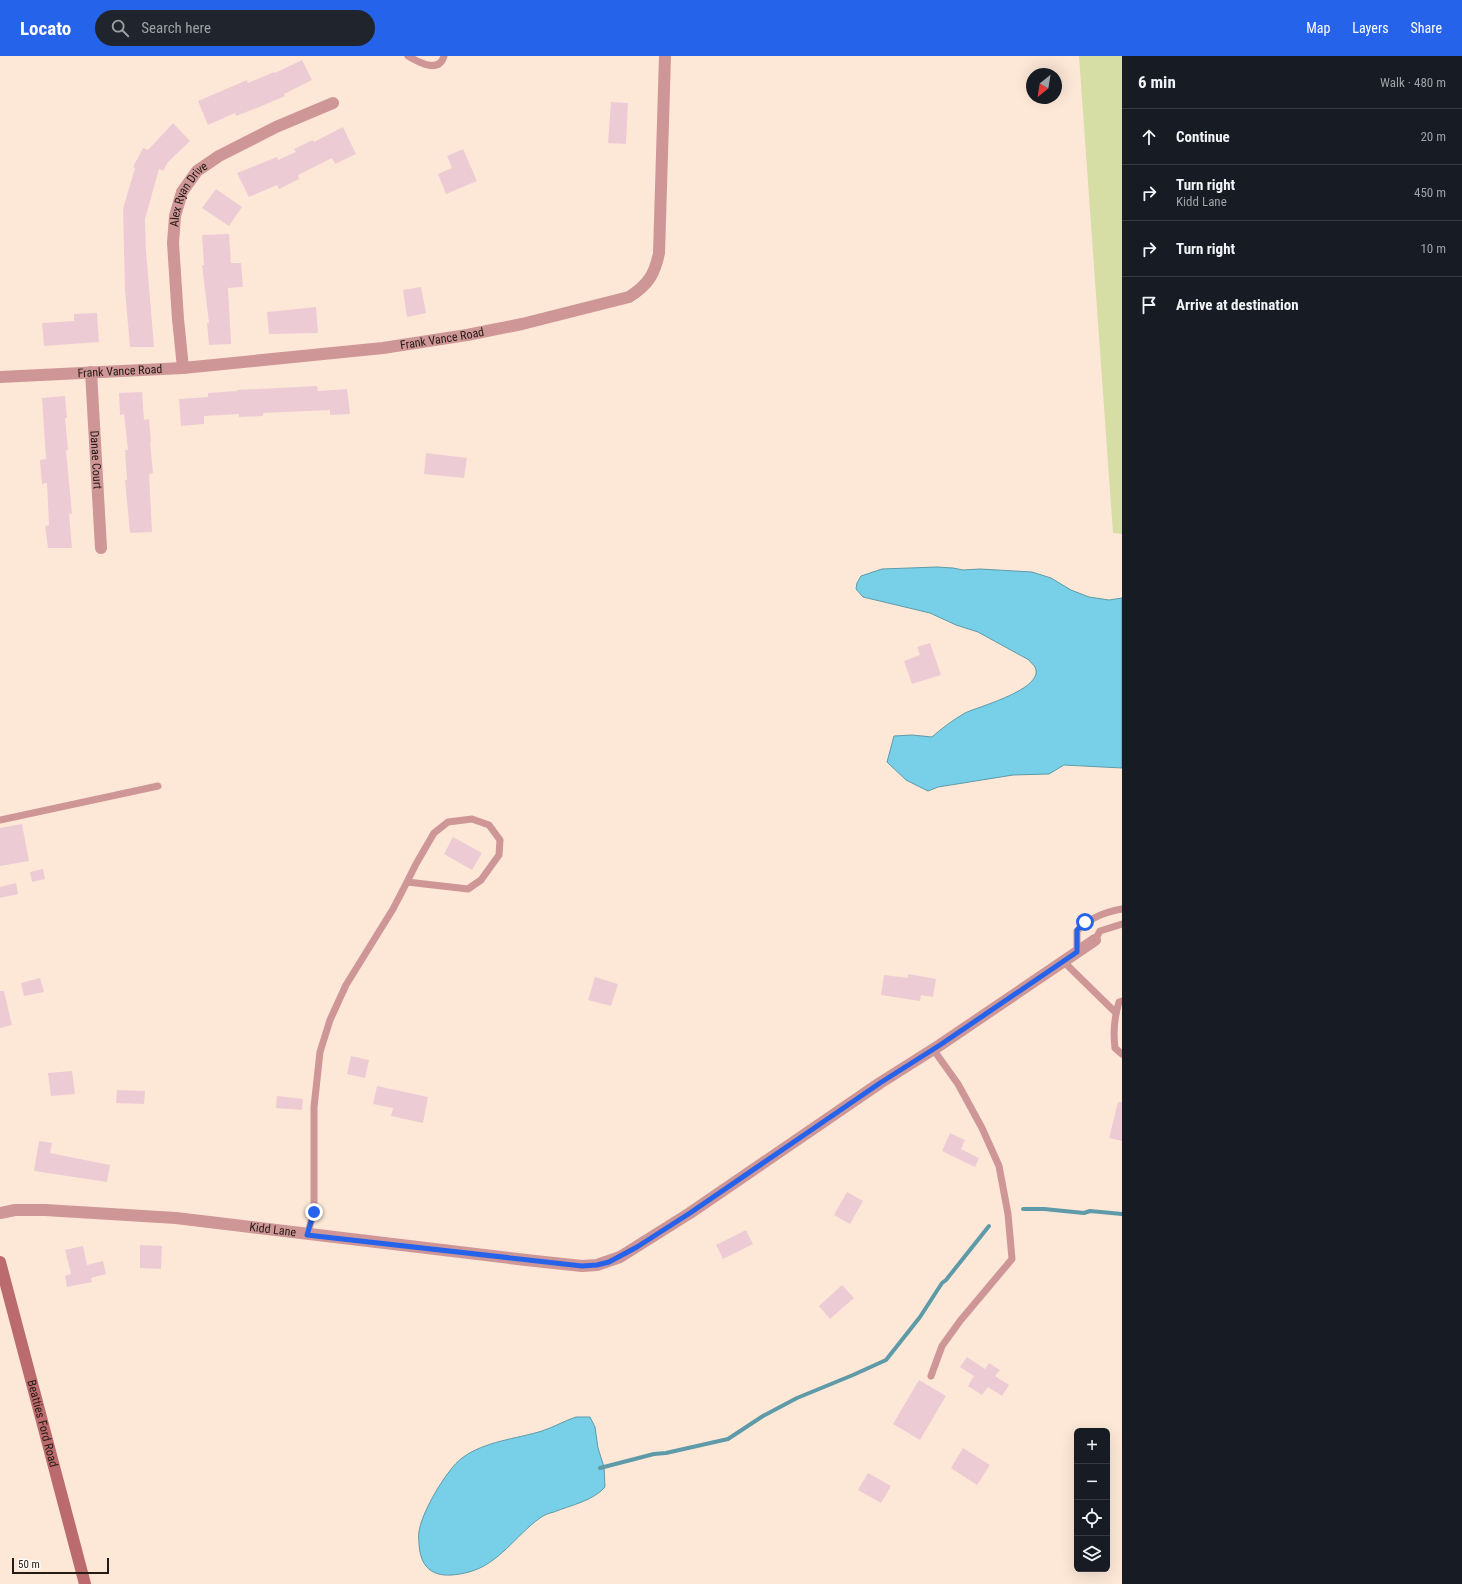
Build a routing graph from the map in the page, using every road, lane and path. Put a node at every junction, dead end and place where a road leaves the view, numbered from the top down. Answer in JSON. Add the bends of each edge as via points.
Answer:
{"nodes":[{"id":1,"x":408,"y":56,"type":"edge"},
{"id":2,"x":444,"y":56,"type":"edge"},
{"id":3,"x":665,"y":56,"type":"edge"},
{"id":4,"x":334,"y":103,"type":"dead end"},
{"id":5,"x":183,"y":368,"type":"junction"},
{"id":6,"x":91,"y":372,"type":"junction"},
{"id":7,"x":0,"y":377,"type":"edge"},
{"id":8,"x":101,"y":548,"type":"dead end"},
{"id":9,"x":158,"y":786,"type":"dead end"},
{"id":10,"x":0,"y":820,"type":"edge"},
{"id":11,"x":407,"y":882,"type":"junction"},
{"id":12,"x":1122,"y":909,"type":"edge"},
{"id":13,"x":1122,"y":924,"type":"edge"},
{"id":14,"x":1095,"y":940,"type":"joint"},
{"id":15,"x":1077,"y":952,"type":"junction"},
{"id":16,"x":1063,"y":961,"type":"junction"},
{"id":17,"x":1122,"y":1000,"type":"edge"},
{"id":18,"x":1116,"y":1013,"type":"junction"},
{"id":19,"x":933,"y":1049,"type":"junction"},
{"id":20,"x":1122,"y":1054,"type":"edge"},
{"id":21,"x":0,"y":1213,"type":"edge"},
{"id":22,"x":307,"y":1235,"type":"junction"},
{"id":23,"x":0,"y":1262,"type":"edge"},
{"id":24,"x":931,"y":1376,"type":"dead end"},
{"id":25,"x":85,"y":1584,"type":"edge"}],
"edges":[{"from":1,"to":2,"type":"lane","via":[[422,64],[434,66]]},
{"from":3,"to":5,"type":"street","name":"Frank Vance Road","via":[[659,252],[653,274],[639,291],[629,297],[467,335],[383,348]]},
{"from":4,"to":5,"type":"street","name":"Alex Ryan Drive","via":[[276,127],[219,156],[197,171],[182,192],[175,216],[173,243]]},
{"from":5,"to":6,"type":"street","name":"Frank Vance Road"},
{"from":6,"to":7,"type":"street","name":"Frank Vance Road"},
{"from":6,"to":8,"type":"street","name":"Danae Court"},
{"from":9,"to":10,"type":"lane"},
{"from":11,"to":11,"type":"lane","via":[[434,833],[448,822],[472,819],[489,826],[500,840],[499,855],[481,880],[468,889]]},
{"from":11,"to":22,"type":"lane","via":[[346,984],[330,1020],[320,1052],[314,1107],[314,1212]]},
{"from":12,"to":15,"type":"lane","via":[[1085,922],[1077,930]]},
{"from":13,"to":14,"type":"lane","via":[[1100,932]]},
{"from":14,"to":15,"type":"street","name":"Kidd Lane"},
{"from":15,"to":16,"type":"street","name":"Kidd Lane"},
{"from":16,"to":18,"type":"lane"},
{"from":16,"to":19,"type":"street","name":"Kidd Lane"},
{"from":17,"to":18,"type":"lane"},
{"from":18,"to":20,"type":"lane","via":[[1115,1048]]},
{"from":19,"to":22,"type":"street","name":"Kidd Lane","via":[[690,1213],[609,1262],[575,1265]]},
{"from":19,"to":24,"type":"lane","via":[[958,1084],[999,1166],[1008,1214],[1012,1259],[942,1346]]},
{"from":21,"to":22,"type":"street","name":"Kidd Lane","via":[[45,1210],[144,1216]]},
{"from":23,"to":25,"type":"main road","name":"Beatties Ford Road"}]}
